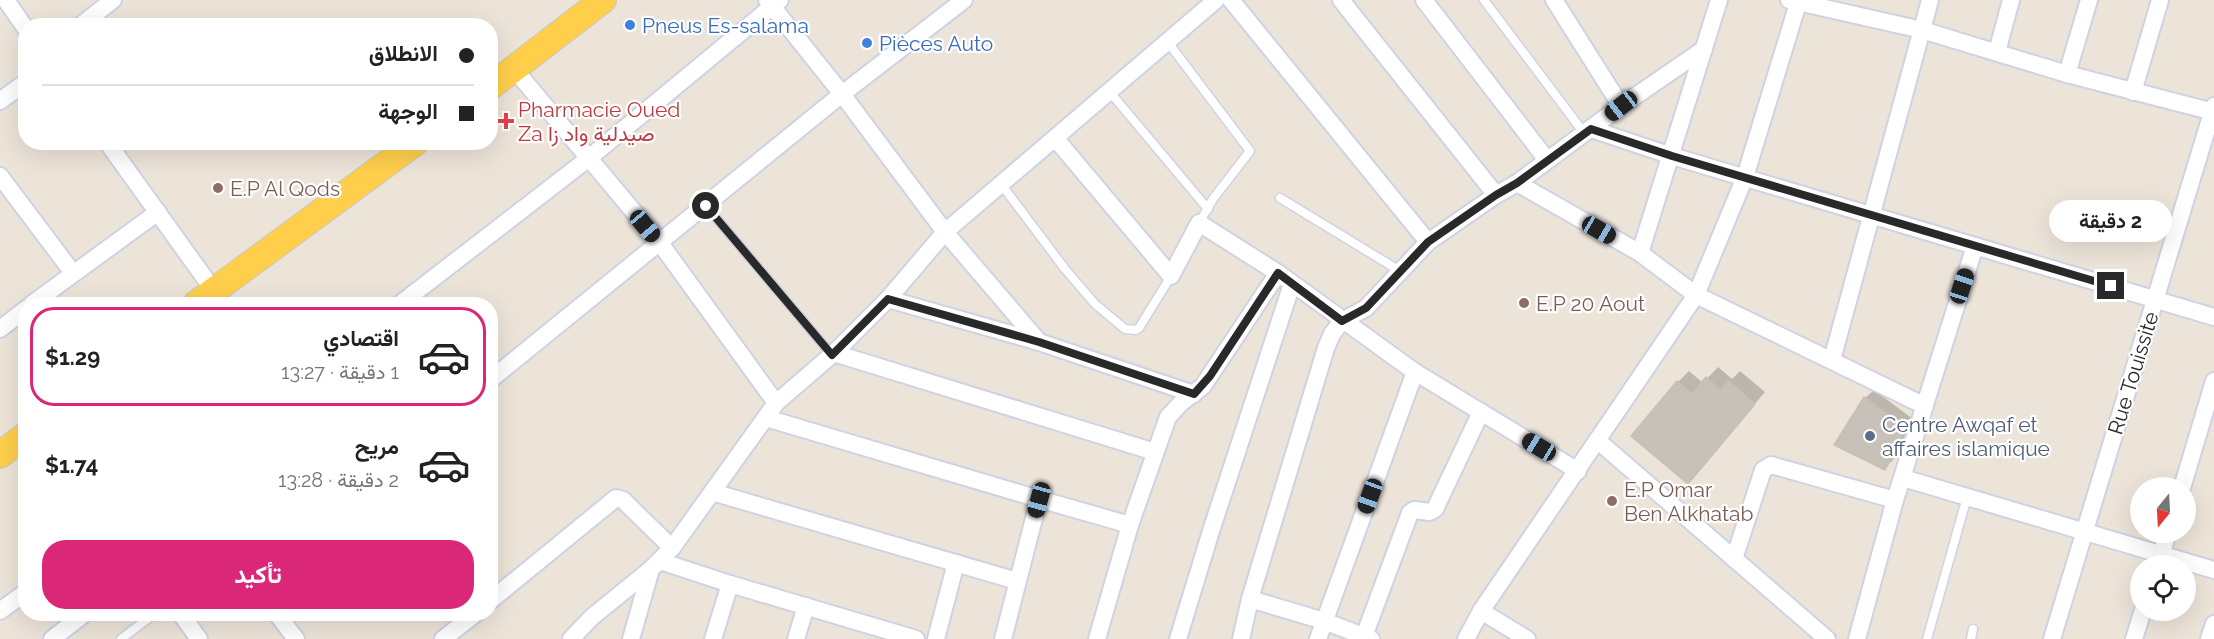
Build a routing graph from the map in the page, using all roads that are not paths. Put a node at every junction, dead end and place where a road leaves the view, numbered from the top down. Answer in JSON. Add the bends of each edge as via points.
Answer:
{"nodes":[{"id":1,"x":113,"y":0,"type":"edge"},
{"id":2,"x":603,"y":0,"type":"edge"},
{"id":3,"x":964,"y":0,"type":"edge"},
{"id":4,"x":1216,"y":0,"type":"edge"},
{"id":5,"x":1231,"y":0,"type":"edge"},
{"id":6,"x":1341,"y":0,"type":"edge"},
{"id":7,"x":1424,"y":0,"type":"edge"},
{"id":8,"x":1484,"y":0,"type":"edge"},
{"id":9,"x":1554,"y":0,"type":"edge"},
{"id":10,"x":1719,"y":0,"type":"edge"},
{"id":11,"x":1795,"y":0,"type":"edge"},
{"id":12,"x":1930,"y":0,"type":"edge"},
{"id":13,"x":2011,"y":0,"type":"edge"},
{"id":14,"x":2089,"y":0,"type":"edge"},
{"id":15,"x":2160,"y":0,"type":"edge"},
{"id":16,"x":773,"y":2,"type":"edge"},
{"id":17,"x":4,"y":3,"type":"edge"},
{"id":18,"x":90,"y":18,"type":"edge"},
{"id":19,"x":18,"y":20,"type":"edge"},
{"id":20,"x":1922,"y":30,"type":"junction"},
{"id":21,"x":1167,"y":41,"type":"junction"},
{"id":22,"x":1704,"y":49,"type":"junction"},
{"id":23,"x":1997,"y":52,"type":"junction"},
{"id":24,"x":515,"y":69,"type":"junction"},
{"id":25,"x":2067,"y":74,"type":"junction"},
{"id":26,"x":498,"y":81,"type":"edge"},
{"id":27,"x":18,"y":88,"type":"edge"},
{"id":28,"x":1109,"y":91,"type":"junction"},
{"id":29,"x":2133,"y":92,"type":"junction"},
{"id":30,"x":842,"y":94,"type":"junction"},
{"id":31,"x":0,"y":100,"type":"edge"},
{"id":32,"x":1621,"y":106,"type":"junction"},
{"id":33,"x":2214,"y":110,"type":"edge"},
{"id":34,"x":1588,"y":131,"type":"junction"},
{"id":35,"x":1054,"y":138,"type":"junction"},
{"id":36,"x":113,"y":150,"type":"edge"},
{"id":37,"x":405,"y":150,"type":"edge"},
{"id":38,"x":1672,"y":156,"type":"junction"},
{"id":39,"x":589,"y":158,"type":"junction"},
{"id":40,"x":1547,"y":160,"type":"junction"},
{"id":41,"x":0,"y":176,"type":"edge"},
{"id":42,"x":1745,"y":177,"type":"junction"},
{"id":43,"x":1517,"y":183,"type":"junction"},
{"id":44,"x":1001,"y":184,"type":"junction"},
{"id":45,"x":1496,"y":195,"type":"junction"},
{"id":46,"x":1280,"y":198,"type":"dead end"},
{"id":47,"x":706,"y":206,"type":"junction"},
{"id":48,"x":1208,"y":209,"type":"junction"},
{"id":49,"x":158,"y":212,"type":"junction"},
{"id":50,"x":1872,"y":214,"type":"junction"},
{"id":51,"x":1199,"y":224,"type":"junction"},
{"id":52,"x":945,"y":232,"type":"junction"},
{"id":53,"x":1428,"y":242,"type":"junction"},
{"id":54,"x":660,"y":243,"type":"junction"},
{"id":55,"x":1975,"y":246,"type":"junction"},
{"id":56,"x":1640,"y":253,"type":"junction"},
{"id":57,"x":1400,"y":271,"type":"junction"},
{"id":58,"x":72,"y":273,"type":"junction"},
{"id":59,"x":1278,"y":273,"type":"junction"},
{"id":60,"x":1171,"y":276,"type":"junction"},
{"id":61,"x":1292,"y":284,"type":"junction"},
{"id":62,"x":1696,"y":295,"type":"junction"},
{"id":63,"x":41,"y":297,"type":"edge"},
{"id":64,"x":204,"y":297,"type":"edge"},
{"id":65,"x":206,"y":297,"type":"edge"},
{"id":66,"x":409,"y":297,"type":"edge"},
{"id":67,"x":888,"y":299,"type":"junction"},
{"id":68,"x":2156,"y":300,"type":"junction"},
{"id":69,"x":18,"y":315,"type":"edge"},
{"id":70,"x":2214,"y":317,"type":"edge"},
{"id":71,"x":1342,"y":321,"type":"junction"},
{"id":72,"x":0,"y":329,"type":"edge"},
{"id":73,"x":1039,"y":342,"type":"junction"},
{"id":74,"x":833,"y":354,"type":"junction"},
{"id":75,"x":1832,"y":360,"type":"junction"},
{"id":76,"x":1415,"y":372,"type":"junction"},
{"id":77,"x":498,"y":374,"type":"edge"},
{"id":78,"x":2214,"y":381,"type":"edge"},
{"id":79,"x":1194,"y":394,"type":"junction"},
{"id":80,"x":776,"y":403,"type":"junction"},
{"id":81,"x":1925,"y":406,"type":"junction"},
{"id":82,"x":1481,"y":412,"type":"junction"},
{"id":83,"x":766,"y":418,"type":"junction"},
{"id":84,"x":1597,"y":440,"type":"junction"},
{"id":85,"x":18,"y":441,"type":"edge"},
{"id":86,"x":1155,"y":452,"type":"junction"},
{"id":87,"x":0,"y":455,"type":"edge"},
{"id":88,"x":1578,"y":471,"type":"junction"},
{"id":89,"x":2185,"y":477,"type":"edge"},
{"id":90,"x":1903,"y":478,"type":"junction"},
{"id":91,"x":712,"y":492,"type":"junction"},
{"id":92,"x":1967,"y":497,"type":"junction"},
{"id":93,"x":1039,"y":500,"type":"junction"},
{"id":94,"x":1895,"y":500,"type":"junction"},
{"id":95,"x":1130,"y":525,"type":"junction"},
{"id":96,"x":2084,"y":531,"type":"junction"},
{"id":97,"x":672,"y":548,"type":"junction"},
{"id":98,"x":2147,"y":555,"type":"edge"},
{"id":99,"x":1734,"y":559,"type":"junction"},
{"id":100,"x":956,"y":563,"type":"junction"},
{"id":101,"x":656,"y":565,"type":"junction"},
{"id":102,"x":2196,"y":567,"type":"edge"},
{"id":103,"x":2214,"y":570,"type":"edge"},
{"id":104,"x":1017,"y":581,"type":"junction"},
{"id":105,"x":730,"y":584,"type":"junction"},
{"id":106,"x":498,"y":594,"type":"edge"},
{"id":107,"x":18,"y":598,"type":"edge"},
{"id":108,"x":1250,"y":598,"type":"junction"},
{"id":109,"x":806,"y":606,"type":"junction"},
{"id":110,"x":1481,"y":611,"type":"junction"},
{"id":111,"x":0,"y":612,"type":"edge"},
{"id":112,"x":75,"y":621,"type":"edge"},
{"id":113,"x":145,"y":621,"type":"edge"},
{"id":114,"x":184,"y":621,"type":"edge"},
{"id":115,"x":282,"y":621,"type":"edge"},
{"id":116,"x":466,"y":621,"type":"edge"},
{"id":117,"x":1324,"y":621,"type":"junction"},
{"id":118,"x":2140,"y":621,"type":"edge"},
{"id":119,"x":2214,"y":624,"type":"edge"},
{"id":120,"x":1973,"y":629,"type":"dead end"},
{"id":121,"x":872,"y":633,"type":"edge"},
{"id":122,"x":191,"y":636,"type":"edge"},
{"id":123,"x":1366,"y":638,"type":"edge"},
{"id":124,"x":52,"y":639,"type":"edge"},
{"id":125,"x":121,"y":639,"type":"edge"},
{"id":126,"x":296,"y":639,"type":"edge"},
{"id":127,"x":443,"y":639,"type":"edge"},
{"id":128,"x":571,"y":639,"type":"edge"},
{"id":129,"x":631,"y":639,"type":"edge"},
{"id":130,"x":713,"y":639,"type":"edge"},
{"id":131,"x":796,"y":639,"type":"edge"},
{"id":132,"x":916,"y":639,"type":"edge"},
{"id":133,"x":936,"y":639,"type":"edge"},
{"id":134,"x":1003,"y":639,"type":"edge"},
{"id":135,"x":1097,"y":639,"type":"edge"},
{"id":136,"x":1179,"y":639,"type":"edge"},
{"id":137,"x":1241,"y":639,"type":"edge"},
{"id":138,"x":1318,"y":639,"type":"edge"},
{"id":139,"x":1466,"y":639,"type":"edge"},
{"id":140,"x":1527,"y":639,"type":"edge"},
{"id":141,"x":1827,"y":639,"type":"edge"},
{"id":142,"x":1857,"y":639,"type":"edge"},
{"id":143,"x":1927,"y":639,"type":"edge"},
{"id":144,"x":1971,"y":639,"type":"edge"},
{"id":145,"x":2052,"y":639,"type":"edge"},
{"id":146,"x":2134,"y":639,"type":"edge"},
{"id":147,"x":2209,"y":639,"type":"edge"}],
"edges":[{"from":1,"to":18,"type":"street"},
{"from":2,"to":24,"type":"main road"},
{"from":3,"to":30,"type":"street"},
{"from":4,"to":21,"type":"street"},
{"from":5,"to":53,"type":"street"},
{"from":6,"to":45,"type":"street"},
{"from":7,"to":40,"type":"street"},
{"from":8,"to":34,"type":"lane"},
{"from":9,"to":32,"type":"street"},
{"from":10,"to":22,"type":"street"},
{"from":11,"to":20,"type":"street"},
{"from":11,"to":42,"type":"street"},
{"from":12,"to":20,"type":"street"},
{"from":13,"to":23,"type":"street"},
{"from":14,"to":25,"type":"street"},
{"from":15,"to":29,"type":"street"},
{"from":16,"to":30,"type":"street"},
{"from":16,"to":39,"type":"street"},
{"from":17,"to":19,"type":"street"},
{"from":20,"to":23,"type":"street"},
{"from":20,"to":50,"type":"street"},
{"from":21,"to":28,"type":"street"},
{"from":21,"to":48,"type":"lane","via":[[1250,151]]},
{"from":22,"to":32,"type":"street"},
{"from":22,"to":38,"type":"street"},
{"from":23,"to":25,"type":"street"},
{"from":24,"to":26,"type":"main road"},
{"from":24,"to":39,"type":"street"},
{"from":25,"to":29,"type":"street"},
{"from":27,"to":31,"type":"street"},
{"from":28,"to":35,"type":"street"},
{"from":28,"to":48,"type":"lane"},
{"from":29,"to":33,"type":"street"},
{"from":30,"to":47,"type":"street"},
{"from":30,"to":52,"type":"street"},
{"from":32,"to":34,"type":"street"},
{"from":33,"to":68,"type":"street","name":"Rue Touissite"},
{"from":34,"to":38,"type":"street"},
{"from":34,"to":40,"type":"street"},
{"from":35,"to":44,"type":"street"},
{"from":35,"to":60,"type":"street"},
{"from":36,"to":49,"type":"street"},
{"from":37,"to":65,"type":"main road"},
{"from":38,"to":42,"type":"street"},
{"from":38,"to":56,"type":"street"},
{"from":39,"to":54,"type":"street"},
{"from":39,"to":66,"type":"street"},
{"from":40,"to":43,"type":"street"},
{"from":41,"to":58,"type":"street"},
{"from":42,"to":50,"type":"street"},
{"from":42,"to":62,"type":"street"},
{"from":43,"to":45,"type":"street"},
{"from":43,"to":56,"type":"street"},
{"from":44,"to":52,"type":"street"},
{"from":44,"to":60,"type":"lane","via":[[1065,269],[1095,304],[1125,329],[1139,328]]},
{"from":45,"to":53,"type":"street"},
{"from":46,"to":57,"type":"lane"},
{"from":47,"to":54,"type":"street"},
{"from":47,"to":74,"type":"lane"},
{"from":48,"to":51,"type":"lane"},
{"from":49,"to":58,"type":"street"},
{"from":49,"to":64,"type":"street"},
{"from":50,"to":55,"type":"street"},
{"from":50,"to":75,"type":"street"},
{"from":51,"to":59,"type":"street"},
{"from":51,"to":60,"type":"street"},
{"from":52,"to":67,"type":"street"},
{"from":52,"to":73,"type":"street"},
{"from":53,"to":57,"type":"street"},
{"from":54,"to":77,"type":"street"},
{"from":54,"to":80,"type":"street"},
{"from":55,"to":68,"type":"street"},
{"from":55,"to":81,"type":"street"},
{"from":56,"to":62,"type":"street"},
{"from":57,"to":71,"type":"street","via":[[1366,308]]},
{"from":58,"to":63,"type":"street"},
{"from":59,"to":61,"type":"street"},
{"from":59,"to":79,"type":"street"},
{"from":61,"to":71,"type":"street"},
{"from":61,"to":136,"type":"street"},
{"from":62,"to":75,"type":"street"},
{"from":62,"to":84,"type":"street"},
{"from":67,"to":73,"type":"street"},
{"from":67,"to":74,"type":"street"},
{"from":68,"to":70,"type":"street"},
{"from":68,"to":96,"type":"street","name":"Rue Touissite"},
{"from":69,"to":72,"type":"street"},
{"from":71,"to":76,"type":"street"},
{"from":71,"to":108,"type":"street","via":[[1326,348]]},
{"from":73,"to":79,"type":"street"},
{"from":74,"to":80,"type":"street"},
{"from":74,"to":86,"type":"street"},
{"from":75,"to":81,"type":"street"},
{"from":76,"to":82,"type":"street"},
{"from":76,"to":117,"type":"street"},
{"from":78,"to":89,"type":"street"},
{"from":79,"to":86,"type":"street","via":[[1168,417]]},
{"from":80,"to":83,"type":"street"},
{"from":81,"to":90,"type":"street"},
{"from":82,"to":88,"type":"street"},
{"from":82,"to":123,"type":"street","via":[[1435,509],[1410,513]]},
{"from":83,"to":91,"type":"street"},
{"from":83,"to":93,"type":"street"},
{"from":84,"to":88,"type":"street"},
{"from":84,"to":99,"type":"street"},
{"from":85,"to":87,"type":"main road"},
{"from":86,"to":95,"type":"street"},
{"from":88,"to":110,"type":"street"},
{"from":90,"to":92,"type":"street"},
{"from":90,"to":94,"type":"street"},
{"from":91,"to":97,"type":"street"},
{"from":91,"to":100,"type":"street"},
{"from":92,"to":96,"type":"street"},
{"from":92,"to":143,"type":"lane"},
{"from":93,"to":95,"type":"street"},
{"from":93,"to":104,"type":"street"},
{"from":94,"to":99,"type":"street","via":[[1766,466]]},
{"from":94,"to":142,"type":"street"},
{"from":95,"to":135,"type":"street"},
{"from":96,"to":98,"type":"street"},
{"from":96,"to":145,"type":"street","name":"Rue Touissite"},
{"from":97,"to":101,"type":"street"},
{"from":97,"to":106,"type":"street","via":[[623,500],[616,498]]},
{"from":99,"to":141,"type":"street"},
{"from":100,"to":104,"type":"street"},
{"from":100,"to":133,"type":"street"},
{"from":101,"to":105,"type":"street"},
{"from":101,"to":128,"type":"street","via":[[592,616]]},
{"from":101,"to":129,"type":"street"},
{"from":102,"to":103,"type":"street"},
{"from":104,"to":134,"type":"street"},
{"from":105,"to":109,"type":"street"},
{"from":105,"to":130,"type":"street"},
{"from":107,"to":111,"type":"street"},
{"from":108,"to":117,"type":"street"},
{"from":108,"to":137,"type":"street"},
{"from":109,"to":121,"type":"street"},
{"from":109,"to":131,"type":"street"},
{"from":110,"to":139,"type":"street"},
{"from":110,"to":140,"type":"street"},
{"from":112,"to":124,"type":"street"},
{"from":113,"to":125,"type":"lane"},
{"from":114,"to":122,"type":"street"},
{"from":115,"to":126,"type":"street"},
{"from":116,"to":127,"type":"street"},
{"from":117,"to":123,"type":"street"},
{"from":117,"to":138,"type":"street"},
{"from":118,"to":146,"type":"street"},
{"from":119,"to":147,"type":"street"},
{"from":120,"to":144,"type":"lane"},
{"from":121,"to":132,"type":"street"}]}
